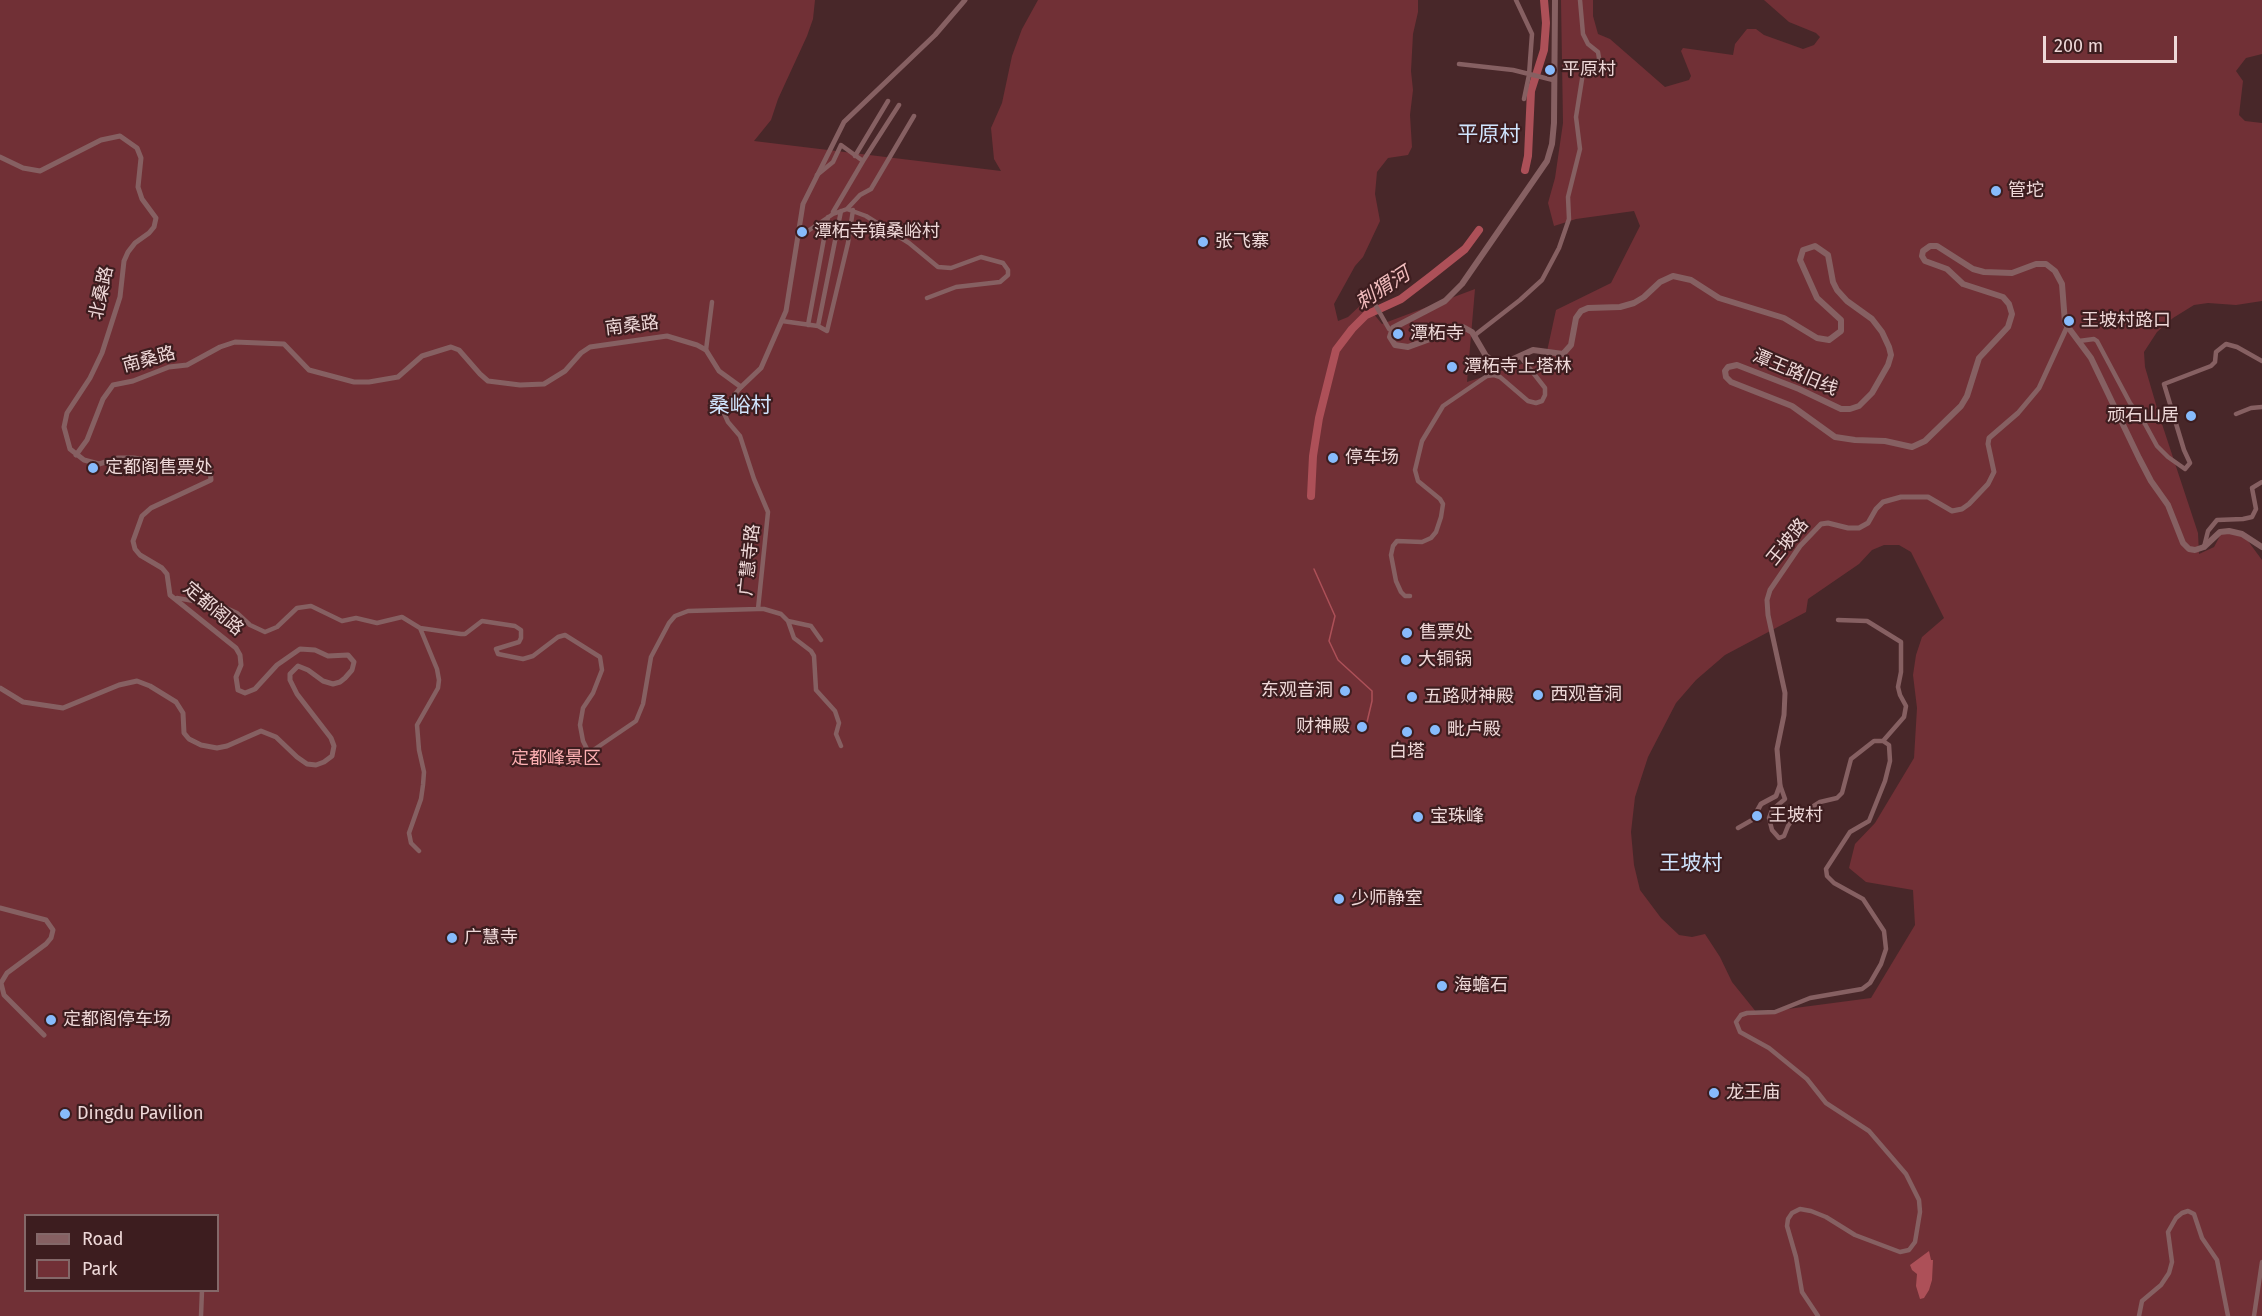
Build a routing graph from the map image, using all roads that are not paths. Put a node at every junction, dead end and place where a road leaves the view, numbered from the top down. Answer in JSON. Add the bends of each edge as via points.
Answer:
{"nodes":[{"id":1,"x":965,"y":0,"type":"edge"},
{"id":2,"x":1516,"y":0,"type":"edge"},
{"id":3,"x":1555,"y":0,"type":"edge"},
{"id":4,"x":1580,"y":0,"type":"edge"},
{"id":5,"x":1459,"y":64,"type":"dead end"},
{"id":6,"x":1529,"y":75,"type":"junction"},
{"id":7,"x":1553,"y":80,"type":"junction"},
{"id":8,"x":1524,"y":99,"type":"dead end"},
{"id":9,"x":888,"y":101,"type":"dead end"},
{"id":10,"x":899,"y":105,"type":"dead end"},
{"id":11,"x":914,"y":116,"type":"dead end"},
{"id":12,"x":855,"y":156,"type":"junction"},
{"id":13,"x":0,"y":157,"type":"edge"},
{"id":14,"x":863,"y":161,"type":"junction"},
{"id":15,"x":818,"y":175,"type":"junction"},
{"id":16,"x":847,"y":210,"type":"junction"},
{"id":17,"x":830,"y":215,"type":"junction"},
{"id":18,"x":799,"y":237,"type":"junction"},
{"id":19,"x":1387,"y":276,"type":"dead end"},
{"id":20,"x":927,"y":298,"type":"dead end"},
{"id":21,"x":712,"y":302,"type":"dead end"},
{"id":22,"x":782,"y":321,"type":"junction"},
{"id":23,"x":808,"y":324,"type":"junction"},
{"id":24,"x":818,"y":326,"type":"junction"},
{"id":25,"x":2067,"y":327,"type":"junction"},
{"id":26,"x":1389,"y":329,"type":"dead end"},
{"id":27,"x":1475,"y":334,"type":"junction"},
{"id":28,"x":2079,"y":341,"type":"junction"},
{"id":29,"x":706,"y":350,"type":"junction"},
{"id":30,"x":1520,"y":356,"type":"junction"},
{"id":31,"x":2262,"y":361,"type":"edge"},
{"id":32,"x":741,"y":387,"type":"junction"},
{"id":33,"x":2262,"y":407,"type":"edge"},
{"id":34,"x":2236,"y":414,"type":"dead end"},
{"id":35,"x":76,"y":455,"type":"junction"},
{"id":36,"x":2262,"y":482,"type":"edge"},
{"id":37,"x":2204,"y":547,"type":"junction"},
{"id":38,"x":2262,"y":547,"type":"edge"},
{"id":39,"x":1410,"y":596,"type":"dead end"},
{"id":40,"x":177,"y":598,"type":"junction"},
{"id":41,"x":758,"y":609,"type":"junction"},
{"id":42,"x":1838,"y":620,"type":"dead end"},
{"id":43,"x":788,"y":621,"type":"junction"},
{"id":44,"x":420,"y":628,"type":"junction"},
{"id":45,"x":821,"y":640,"type":"dead end"},
{"id":46,"x":0,"y":688,"type":"edge"},
{"id":47,"x":1883,"y":741,"type":"junction"},
{"id":48,"x":841,"y":746,"type":"dead end"},
{"id":49,"x":1780,"y":784,"type":"junction"},
{"id":50,"x":1756,"y":813,"type":"joint"},
{"id":51,"x":1738,"y":828,"type":"dead end"},
{"id":52,"x":419,"y":851,"type":"dead end"},
{"id":53,"x":0,"y":908,"type":"edge"},
{"id":54,"x":45,"y":1035,"type":"dead end"},
{"id":55,"x":2262,"y":1262,"type":"edge"},
{"id":56,"x":202,"y":1292,"type":"edge"},
{"id":57,"x":201,"y":1316,"type":"edge"},
{"id":58,"x":1818,"y":1316,"type":"edge"},
{"id":59,"x":2139,"y":1316,"type":"edge"},
{"id":60,"x":2228,"y":1316,"type":"edge"},
{"id":61,"x":2254,"y":1316,"type":"edge"}],
"edges":[{"from":1,"to":15,"type":"street","via":[[934,35],[849,115]]},
{"from":2,"to":6,"type":"street","via":[[1532,33]]},
{"from":3,"to":7,"type":"main road"},
{"from":4,"to":27,"type":"street","via":[[1583,34],[1599,58],[1593,70],[1583,73],[1576,117],[1580,149],[1568,196],[1569,219],[1542,280]]},
{"from":5,"to":6,"type":"street"},
{"from":6,"to":7,"type":"street"},
{"from":6,"to":8,"type":"street"},
{"from":7,"to":27,"type":"main road","via":[[1554,136],[1541,171],[1462,284],[1445,301],[1396,326],[1389,334],[1392,342],[1403,347],[1460,328]]},
{"from":9,"to":12,"type":"street"},
{"from":10,"to":14,"type":"street"},
{"from":11,"to":16,"type":"street","via":[[871,189]]},
{"from":12,"to":14,"type":"street"},
{"from":12,"to":15,"type":"street","via":[[841,145],[833,162]]},
{"from":13,"to":35,"type":"street","name":"北桑路","via":[[40,171],[102,140],[120,136],[137,148],[141,158],[138,187],[156,218],[154,227],[128,252],[120,297],[102,353],[67,413],[66,439]]},
{"from":14,"to":17,"type":"street"},
{"from":15,"to":18,"type":"street","via":[[803,204]]},
{"from":16,"to":17,"type":"street"},
{"from":16,"to":20,"type":"street","via":[[909,243],[938,267],[951,268],[987,257],[1003,263],[1008,270],[1000,282],[956,287]]},
{"from":16,"to":24,"type":"street"},
{"from":16,"to":24,"type":"street","via":[[827,331]]},
{"from":17,"to":18,"type":"street"},
{"from":17,"to":23,"type":"street"},
{"from":18,"to":22,"type":"street"},
{"from":19,"to":26,"type":"street","via":[[1372,299]]},
{"from":21,"to":29,"type":"street"},
{"from":22,"to":23,"type":"street"},
{"from":22,"to":32,"type":"street","via":[[761,368]]},
{"from":23,"to":24,"type":"street"},
{"from":25,"to":28,"type":"main road"},
{"from":25,"to":30,"type":"main road","name":"潭王路旧线","via":[[2062,284],[2049,266],[2036,264],[2012,273],[1984,272],[1936,246],[1924,249],[1925,261],[1947,269],[1968,286],[2003,297],[2012,314],[2008,327],[1979,358],[1961,406],[1925,441],[1912,447],[1835,436],[1792,406],[1726,377],[1728,367],[1737,365],[1841,409],[1859,406],[1872,393],[1888,365],[1889,347],[1875,323],[1837,290],[1828,255],[1815,246],[1800,253],[1801,264],[1817,298],[1841,320],[1841,331],[1833,339],[1821,340],[1784,318],[1719,298],[1691,280],[1673,276],[1634,303],[1581,311],[1571,345],[1563,354],[1533,350]]},
{"from":25,"to":49,"type":"street","name":"王坡路","via":[[2039,388],[1989,438],[1994,472],[1969,504],[1952,511],[1924,496],[1895,498],[1880,505],[1868,523],[1859,528],[1821,524],[1800,546],[1770,590],[1768,615],[1785,693],[1777,749]]},
{"from":27,"to":30,"type":"main road","name":"潭王路旧线","via":[[1491,361],[1505,362]]},
{"from":28,"to":31,"type":"street","via":[[2097,341],[2157,446],[2185,469],[2190,463],[2164,384],[2211,366],[2216,362],[2216,352],[2226,344]]},
{"from":28,"to":37,"type":"main road","via":[[2147,473],[2168,505],[2183,543],[2189,549]]},
{"from":29,"to":32,"type":"street","via":[[719,371]]},
{"from":29,"to":35,"type":"street","name":"南桑路","via":[[667,336],[590,347],[565,371],[544,384],[520,385],[488,381],[459,350],[451,347],[422,356],[398,376],[369,382],[340,380],[309,370],[284,344],[228,343],[187,365],[113,385]]},
{"from":30,"to":39,"type":"street","via":[[1545,388],[1542,401],[1528,401],[1500,377],[1487,376],[1443,406],[1422,441],[1415,470],[1418,480],[1443,504],[1431,538],[1397,542],[1393,546],[1396,581],[1401,592]]},
{"from":32,"to":41,"type":"street","name":"广慧寺路","via":[[724,413],[740,436],[768,512]]},
{"from":33,"to":34,"type":"street"},
{"from":35,"to":40,"type":"street","name":"定都阁路","via":[[99,464],[118,458],[153,461],[177,473],[210,470],[211,480],[152,508],[142,516],[135,530],[135,549],[162,568],[167,574],[170,595]]},
{"from":36,"to":37,"type":"street","via":[[2252,488],[2256,509],[2252,517],[2217,520],[2208,531]]},
{"from":37,"to":38,"type":"main road","via":[[2220,532],[2229,531]]},
{"from":40,"to":44,"type":"street","via":[[222,606],[265,632],[277,627],[297,608],[311,606],[342,621],[357,618],[377,622],[402,617]]},
{"from":40,"to":46,"type":"street","name":"定都阁路","via":[[236,648],[241,664],[237,690],[245,693],[255,689],[277,665],[300,649],[315,650],[328,657],[348,655],[352,659],[352,670],[333,684],[298,666],[290,674],[297,694],[331,738],[332,756],[316,765],[307,764],[276,737],[261,730],[227,746],[201,745],[184,733],[183,713],[176,702],[137,681],[119,684],[63,708],[23,702]]},
{"from":41,"to":43,"type":"street","via":[[781,614]]},
{"from":41,"to":44,"type":"street","name":"广慧寺路","via":[[688,611],[675,616],[651,657],[636,721],[589,753],[580,725],[583,708],[602,670],[600,657],[565,635],[523,659],[498,654],[496,649],[522,638],[521,630],[515,626],[482,621],[461,634]]},
{"from":42,"to":47,"type":"street","via":[[1867,621],[1901,642],[1898,687],[1906,706],[1904,717]]},
{"from":43,"to":45,"type":"street","via":[[811,626]]},
{"from":43,"to":48,"type":"street","via":[[795,638],[813,653],[816,690],[836,711],[836,734]]},
{"from":44,"to":52,"type":"street","via":[[439,680],[417,725],[424,772],[421,799],[409,833],[411,843]]},
{"from":47,"to":49,"type":"street","via":[[1872,742],[1850,761],[1846,786],[1840,796],[1820,802],[1793,819],[1779,838],[1769,818],[1785,799]]},
{"from":47,"to":58,"type":"street","via":[[1889,745],[1890,760],[1880,799],[1869,821],[1850,832],[1826,869],[1831,881],[1866,902],[1884,931],[1886,949],[1881,964],[1862,989],[1810,998],[1775,1012],[1747,1013],[1736,1022],[1740,1032],[1769,1048],[1807,1079],[1826,1103],[1869,1131],[1906,1174],[1919,1200],[1915,1242],[1909,1250],[1900,1252],[1855,1235],[1811,1211],[1792,1213],[1787,1226],[1802,1292]]},
{"from":49,"to":50,"type":"street","via":[[1776,796],[1761,804]]},
{"from":50,"to":51,"type":"street"},
{"from":53,"to":54,"type":"street","via":[[46,920],[53,930],[46,944],[7,973],[1,983],[3,994]]},
{"from":55,"to":61,"type":"street"},
{"from":56,"to":57,"type":"street"},
{"from":59,"to":60,"type":"street","via":[[2142,1301],[2169,1273],[2169,1232],[2176,1218],[2188,1211],[2196,1217],[2202,1238],[2217,1260]]}]}
